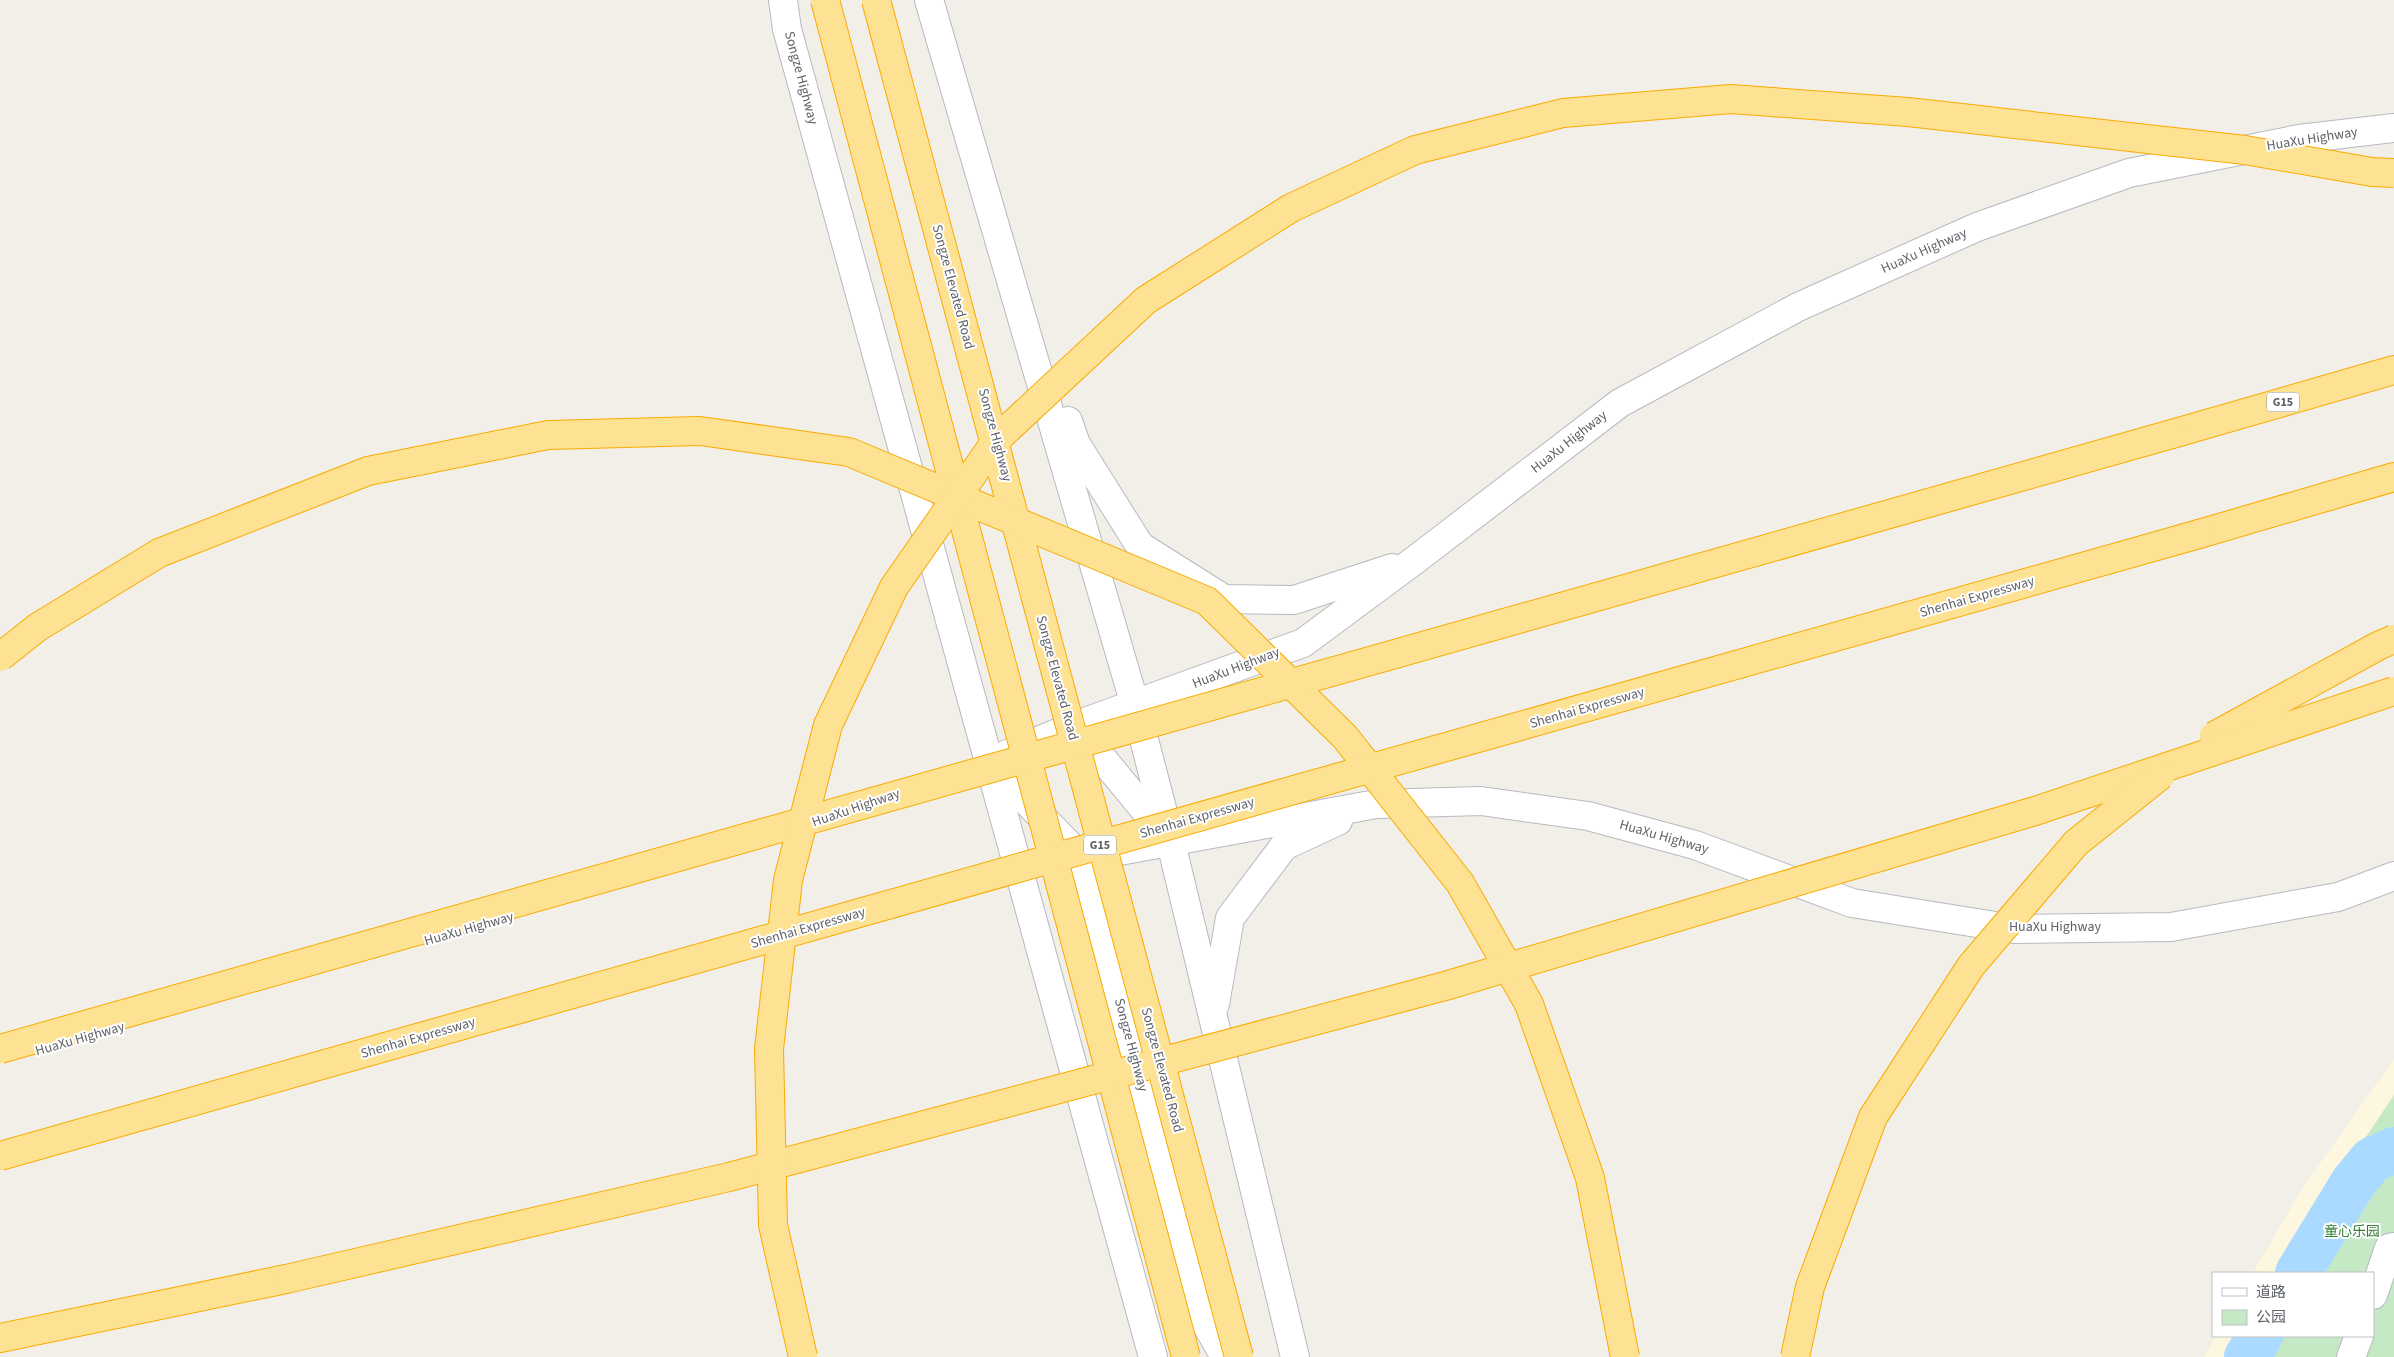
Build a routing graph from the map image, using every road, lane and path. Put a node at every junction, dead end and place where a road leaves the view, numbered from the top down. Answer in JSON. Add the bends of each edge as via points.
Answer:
{"nodes":[{"id":1,"x":783,"y":0,"type":"edge"},
{"id":2,"x":825,"y":0,"type":"edge"},
{"id":3,"x":874,"y":0,"type":"edge"},
{"id":4,"x":929,"y":0,"type":"edge"},
{"id":5,"x":940,"y":33,"type":"junction"},
{"id":6,"x":2394,"y":128,"type":"edge"},
{"id":7,"x":2394,"y":173,"type":"edge"},
{"id":8,"x":2394,"y":370,"type":"edge"},
{"id":9,"x":2394,"y":478,"type":"edge"},
{"id":10,"x":1415,"y":560,"type":"junction"},
{"id":11,"x":2394,"y":639,"type":"edge"},
{"id":12,"x":0,"y":657,"type":"edge"},
{"id":13,"x":2394,"y":691,"type":"edge"},
{"id":14,"x":1135,"y":705,"type":"junction"},
{"id":15,"x":1074,"y":726,"type":"junction"},
{"id":16,"x":988,"y":762,"type":"junction"},
{"id":17,"x":1376,"y":804,"type":"junction"},
{"id":18,"x":1171,"y":843,"type":"junction"},
{"id":19,"x":1081,"y":857,"type":"junction"},
{"id":20,"x":1018,"y":870,"type":"junction"},
{"id":21,"x":2394,"y":876,"type":"edge"},
{"id":22,"x":1213,"y":1016,"type":"junction"},
{"id":23,"x":0,"y":1049,"type":"edge"},
{"id":24,"x":0,"y":1061,"type":"edge"},
{"id":25,"x":0,"y":1144,"type":"edge"},
{"id":26,"x":0,"y":1156,"type":"edge"},
{"id":27,"x":2394,"y":1247,"type":"edge"},
{"id":28,"x":2374,"y":1293,"type":"edge"},
{"id":29,"x":2359,"y":1337,"type":"edge"},
{"id":30,"x":0,"y":1338,"type":"edge"},
{"id":31,"x":803,"y":1357,"type":"edge"},
{"id":32,"x":1153,"y":1357,"type":"edge"},
{"id":33,"x":1186,"y":1357,"type":"edge"},
{"id":34,"x":1225,"y":1357,"type":"edge"},
{"id":35,"x":1239,"y":1357,"type":"edge"},
{"id":36,"x":1295,"y":1357,"type":"edge"},
{"id":37,"x":1625,"y":1357,"type":"edge"},
{"id":38,"x":1795,"y":1357,"type":"edge"},
{"id":39,"x":2351,"y":1357,"type":"edge"}],
"edges":[{"from":1,"to":16,"type":"main road","name":"Songze Highway","via":[[787,29]]},
{"from":2,"to":33,"type":"highway","bridge":true},
{"from":3,"to":15,"type":"main road","name":"Songze Highway","via":[[881,15]]},
{"from":3,"to":35,"type":"highway","name":"Songze Elevated Road","bridge":true},
{"from":4,"to":5,"type":"main road"},
{"from":5,"to":10,"type":"main road","via":[[1076,444],[1140,546],[1224,599],[1294,600]]},
{"from":5,"to":14,"type":"main road"},
{"from":6,"to":10,"type":"main road","name":"HuaXu Highway","via":[[2299,140],[2129,173],[1959,235],[1798,307],[1620,403]]},
{"from":7,"to":31,"type":"highway","bridge":true,"via":[[2245,150],[1947,116],[1751,100],[1563,113],[1415,150],[1292,208],[1146,300],[998,438],[894,587],[828,725],[788,880],[769,1050],[773,1225]]},
{"from":8,"to":23,"type":"highway","number":"G15","bridge":true},
{"from":9,"to":26,"type":"highway","name":"Shenhai Expressway","number":"G15","bridge":true},
{"from":10,"to":14,"type":"main road","name":"HuaXu Highway","via":[[1303,643]]},
{"from":11,"to":38,"type":"highway","bridge":true,"via":[[2204,742],[2076,842],[1971,966],[1873,1117],[1810,1287]]},
{"from":12,"to":37,"type":"highway","bridge":true,"via":[[38,627],[159,553],[368,471],[548,435],[700,431],[848,452],[1208,602],[1345,737],[1460,883],[1529,1004],[1590,1178]]},
{"from":13,"to":30,"type":"highway","bridge":true,"via":[[2035,811],[1445,986],[729,1177],[286,1279]]},
{"from":14,"to":15,"type":"main road","name":"HuaXu Highway"},
{"from":14,"to":18,"type":"main road"},
{"from":15,"to":16,"type":"main road","name":"HuaXu Highway"},
{"from":15,"to":18,"type":"main road","name":"Songze Highway"},
{"from":16,"to":19,"type":"main road","name":"Songze Highway"},
{"from":16,"to":20,"type":"main road","name":"Songze Highway"},
{"from":16,"to":24,"type":"main road","name":"HuaXu Highway","via":[[692,866]]},
{"from":17,"to":18,"type":"main road","name":"HuaXu Highway"},
{"from":17,"to":21,"type":"main road","name":"HuaXu Highway","via":[[1481,801],[1588,816],[1695,845],[1852,903],[2014,929],[2172,927],[2338,896]]},
{"from":17,"to":22,"type":"main road","via":[[1284,846],[1230,918]]},
{"from":18,"to":19,"type":"main road","name":"HuaXu Highway"},
{"from":18,"to":22,"type":"main road"},
{"from":19,"to":20,"type":"main road","name":"HuaXu Highway"},
{"from":19,"to":34,"type":"main road","name":"Songze Highway","via":[[1204,1320]]},
{"from":20,"to":25,"type":"main road","name":"HuaXu Highway","via":[[710,943]]},
{"from":20,"to":32,"type":"main road","name":"Songze Highway"},
{"from":22,"to":36,"type":"main road"},
{"from":27,"to":28,"type":"main road","via":[[2389,1248]]},
{"from":29,"to":39,"type":"main road"}]}
